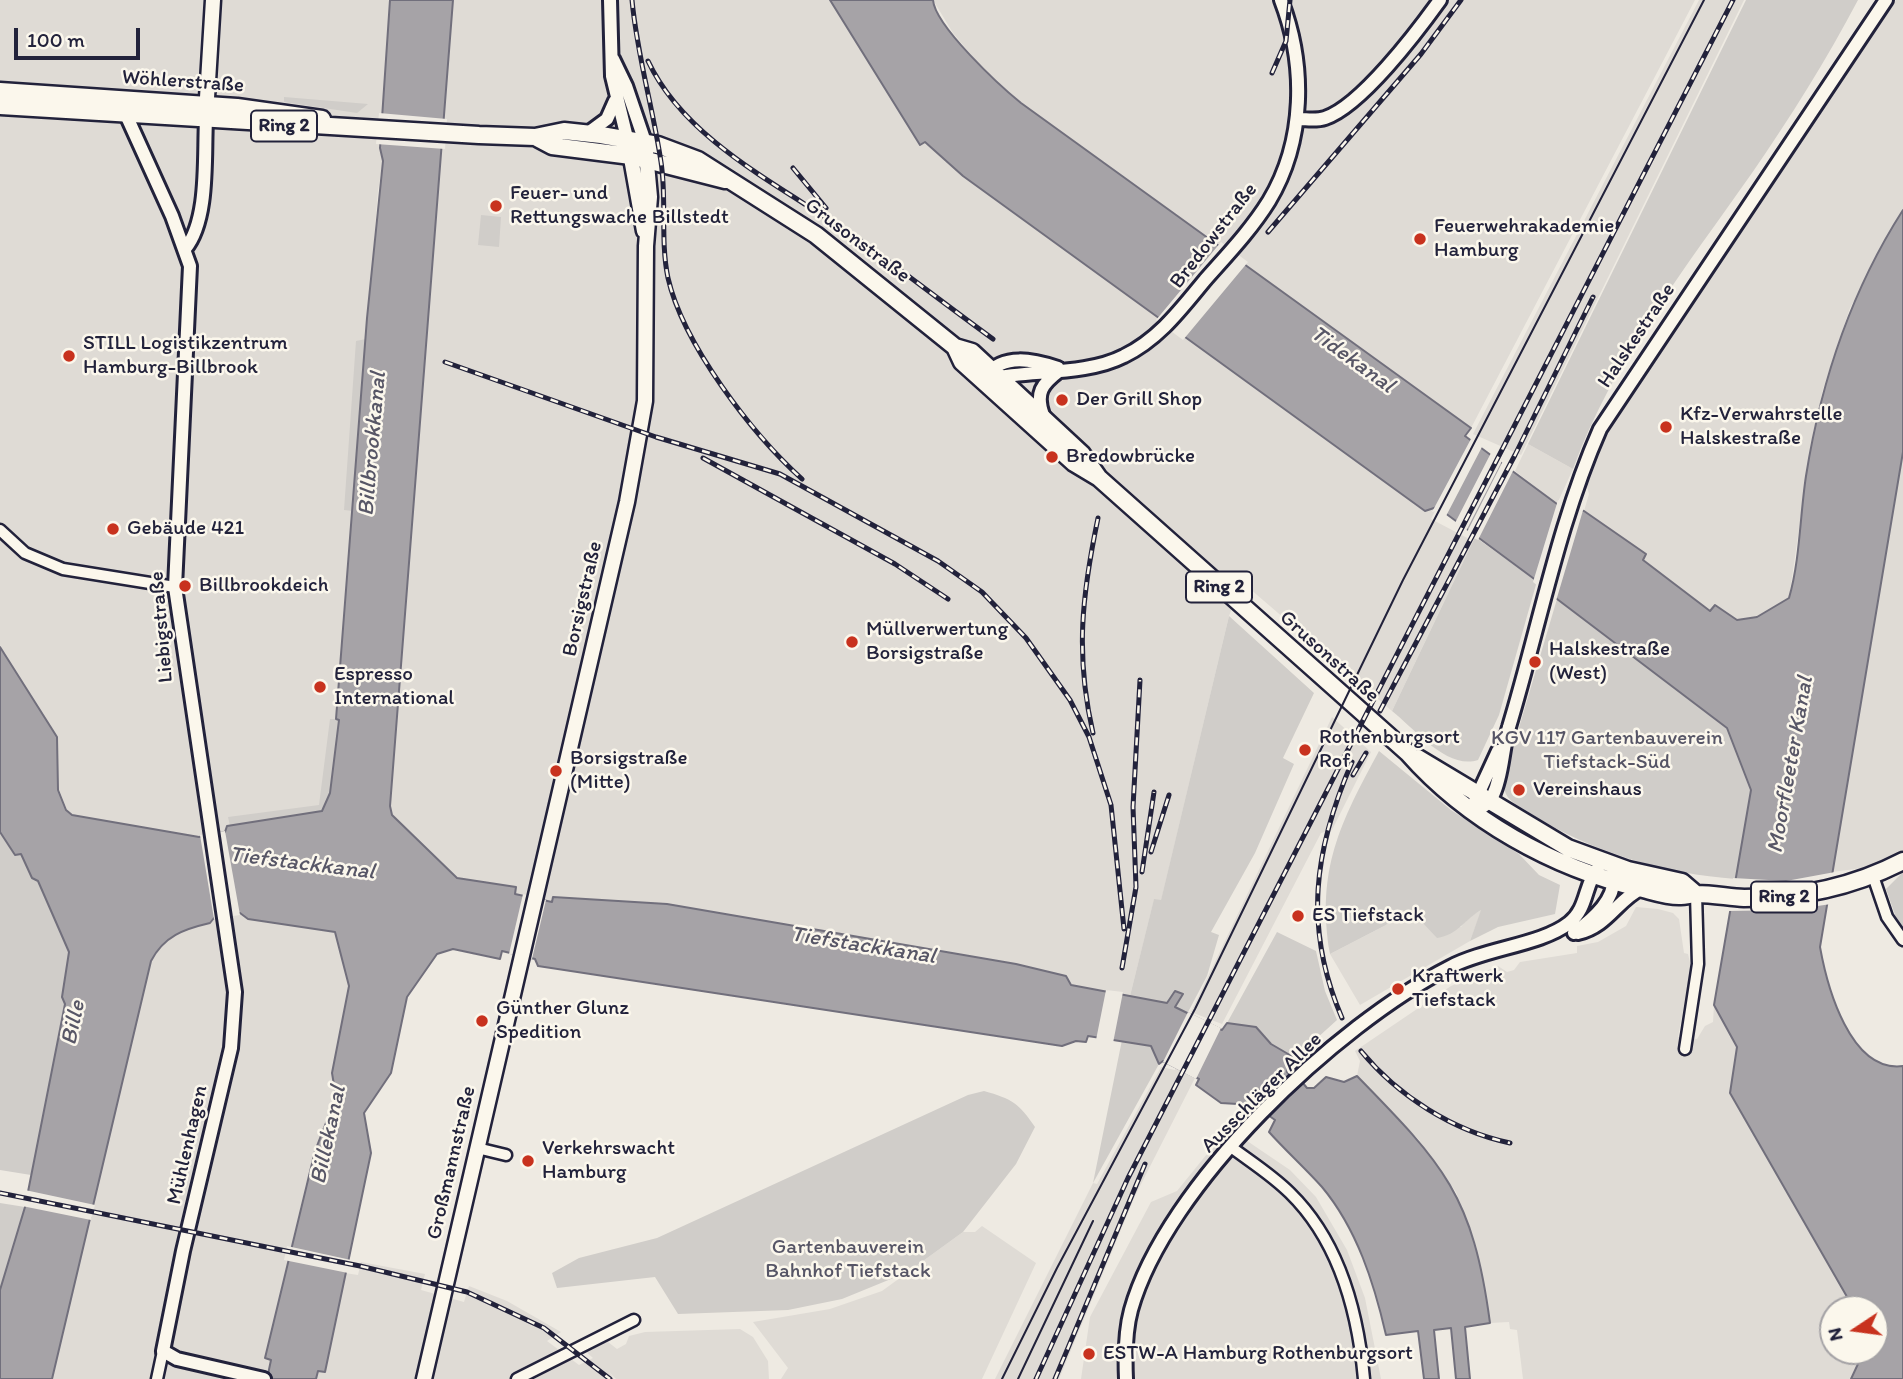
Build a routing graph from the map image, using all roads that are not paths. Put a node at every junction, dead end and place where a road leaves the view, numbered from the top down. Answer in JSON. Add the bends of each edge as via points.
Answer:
{"nodes":[{"id":1,"x":213,"y":0,"type":"edge"},
{"id":2,"x":610,"y":0,"type":"edge"},
{"id":3,"x":1282,"y":0,"type":"edge"},
{"id":4,"x":1440,"y":0,"type":"edge"},
{"id":5,"x":1886,"y":0,"type":"edge"},
{"id":6,"x":613,"y":59,"type":"junction"},
{"id":7,"x":0,"y":91,"type":"edge"},
{"id":8,"x":120,"y":99,"type":"junction"},
{"id":9,"x":615,"y":100,"type":"junction"},
{"id":10,"x":0,"y":106,"type":"edge"},
{"id":11,"x":206,"y":112,"type":"junction"},
{"id":12,"x":126,"y":115,"type":"junction"},
{"id":13,"x":1298,"y":119,"type":"junction"},
{"id":14,"x":588,"y":133,"type":"junction"},
{"id":15,"x":535,"y":137,"type":"junction"},
{"id":16,"x":627,"y":138,"type":"junction"},
{"id":17,"x":645,"y":142,"type":"junction"},
{"id":18,"x":640,"y":157,"type":"junction"},
{"id":19,"x":676,"y":167,"type":"junction"},
{"id":20,"x":725,"y":180,"type":"junction"},
{"id":21,"x":650,"y":197,"type":"junction"},
{"id":22,"x":646,"y":246,"type":"junction"},
{"id":23,"x":185,"y":249,"type":"junction"},
{"id":24,"x":1062,"y":369,"type":"junction"},
{"id":25,"x":991,"y":375,"type":"junction"},
{"id":26,"x":1043,"y":415,"type":"junction"},
{"id":27,"x":1099,"y":478,"type":"junction"},
{"id":28,"x":0,"y":530,"type":"edge"},
{"id":29,"x":175,"y":587,"type":"junction"},
{"id":30,"x":1408,"y":753,"type":"junction"},
{"id":31,"x":1483,"y":798,"type":"junction"},
{"id":32,"x":1473,"y":812,"type":"junction"},
{"id":33,"x":1903,"y":861,"type":"edge"},
{"id":34,"x":1608,"y":863,"type":"junction"},
{"id":35,"x":1594,"y":874,"type":"junction"},
{"id":36,"x":1873,"y":876,"type":"junction"},
{"id":37,"x":1615,"y":882,"type":"junction"},
{"id":38,"x":1642,"y":888,"type":"junction"},
{"id":39,"x":1705,"y":895,"type":"junction"},
{"id":40,"x":226,"y":917,"type":"joint"},
{"id":41,"x":1574,"y":933,"type":"junction"},
{"id":42,"x":1544,"y":937,"type":"junction"},
{"id":43,"x":1903,"y":940,"type":"edge"},
{"id":44,"x":521,"y":956,"type":"joint"},
{"id":45,"x":1685,"y":1049,"type":"dead end"},
{"id":46,"x":1231,"y":1147,"type":"junction"},
{"id":47,"x":477,"y":1148,"type":"junction"},
{"id":48,"x":506,"y":1155,"type":"dead end"},
{"id":49,"x":634,"y":1320,"type":"dead end"},
{"id":50,"x":163,"y":1351,"type":"junction"},
{"id":51,"x":157,"y":1379,"type":"edge"},
{"id":52,"x":264,"y":1379,"type":"edge"},
{"id":53,"x":425,"y":1379,"type":"edge"},
{"id":54,"x":517,"y":1379,"type":"edge"},
{"id":55,"x":1126,"y":1379,"type":"edge"},
{"id":56,"x":1364,"y":1379,"type":"edge"}],
"edges":[{"from":1,"to":11,"type":"main road"},
{"from":2,"to":6,"type":"street"},
{"from":3,"to":13,"type":"street","name":"Bredowstraße","via":[[1295,51]]},
{"from":4,"to":13,"type":"street","via":[[1348,105],[1324,118]]},
{"from":5,"to":31,"type":"street","name":"Halskestraße","via":[[1613,406],[1589,453],[1506,735],[1495,791]]},
{"from":6,"to":9,"type":"street"},
{"from":6,"to":17,"type":"street"},
{"from":7,"to":8,"type":"main road","name":"Wöhlerstraße","number":"Ring 2"},
{"from":8,"to":11,"type":"main road","name":"Wöhlerstraße","number":"Ring 2"},
{"from":8,"to":12,"type":"street","name":"Liebigstraße"},
{"from":9,"to":14,"type":"street","via":[[607,119]]},
{"from":9,"to":16,"type":"street"},
{"from":10,"to":12,"type":"main road","name":"Wöhlerstraße","number":"Ring 2"},
{"from":11,"to":12,"type":"main road","name":"Wöhlerstraße","number":"Ring 2"},
{"from":11,"to":15,"type":"main road","name":"Wöhlerstraße","number":"Ring 2","via":[[283,111],[362,127]]},
{"from":11,"to":23,"type":"street","via":[[200,220]]},
{"from":12,"to":23,"type":"street","name":"Liebigstraße"},
{"from":13,"to":24,"type":"street","name":"Bredowstraße","via":[[1282,176],[1268,202],[1160,332],[1104,365]]},
{"from":14,"to":15,"type":"main road","name":"Wöhlerstraße","number":"Ring 2","via":[[553,132]]},
{"from":14,"to":16,"type":"main road","name":"Wöhlerstraße","number":"Ring 2"},
{"from":15,"to":18,"type":"main road","name":"Wöhlerstraße","number":"Ring 2","via":[[551,146]]},
{"from":16,"to":17,"type":"main road","name":"Wöhlerstraße","number":"Ring 2"},
{"from":16,"to":18,"type":"main road"},
{"from":17,"to":18,"type":"main road"},
{"from":17,"to":20,"type":"main road","name":"Grusonstraße","number":"Ring 2","via":[[708,164]]},
{"from":18,"to":19,"type":"main road","name":"Grusonstraße","number":"Ring 2"},
{"from":18,"to":21,"type":"main road","name":"Borsigstraße"},
{"from":18,"to":22,"type":"main road","name":"Borsigstraße"},
{"from":19,"to":20,"type":"main road","name":"Grusonstraße","number":"Ring 2"},
{"from":19,"to":21,"type":"main road","via":[[660,178]]},
{"from":20,"to":25,"type":"main road","name":"Grusonstraße","number":"Ring 2","via":[[795,220],[955,346],[962,362]]},
{"from":21,"to":22,"type":"main road","name":"Borsigstraße"},
{"from":22,"to":44,"type":"main road","name":"Borsigstraße","via":[[644,412]]},
{"from":23,"to":29,"type":"street","name":"Liebigstraße","via":[[191,284]]},
{"from":24,"to":25,"type":"street","name":"Bredowstraße"},
{"from":24,"to":26,"type":"street","via":[[1041,389]]},
{"from":25,"to":26,"type":"main road","name":"Grusonstraße","number":"Ring 2"},
{"from":25,"to":27,"type":"main road","name":"Grusonstraße","number":"Ring 2","via":[[1074,463]]},
{"from":26,"to":27,"type":"main road","name":"Grusonstraße","number":"Ring 2","via":[[1082,453]]},
{"from":27,"to":30,"type":"main road","name":"Grusonstraße","number":"Ring 2"},
{"from":28,"to":29,"type":"street","via":[[25,553],[63,569]]},
{"from":29,"to":40,"type":"street","name":"Liebigstraße"},
{"from":30,"to":31,"type":"main road","name":"Grusonstraße","number":"Ring 2"},
{"from":30,"to":32,"type":"main road","name":"Grusonstraße","number":"Ring 2","via":[[1433,782]]},
{"from":31,"to":32,"type":"street"},
{"from":31,"to":34,"type":"main road","name":"Grusonstraße","number":"Ring 2","via":[[1568,848]]},
{"from":32,"to":35,"type":"main road","name":"Grusonstraße","number":"Ring 2","via":[[1534,848]]},
{"from":33,"to":36,"type":"main road","number":"Ring 2"},
{"from":34,"to":35,"type":"street"},
{"from":34,"to":37,"type":"street"},
{"from":34,"to":39,"type":"main road","number":"Ring 2","via":[[1682,882]]},
{"from":35,"to":37,"type":"main road","name":"Grusonstraße","number":"Ring 2"},
{"from":35,"to":42,"type":"street","name":"Ausschläger Allee","via":[[1580,912]]},
{"from":36,"to":39,"type":"main road","number":"Ring 2","via":[[1782,897]]},
{"from":36,"to":43,"type":"street","via":[[1887,917]]},
{"from":37,"to":38,"type":"main road","number":"Ring 2"},
{"from":37,"to":41,"type":"street","via":[[1604,905]]},
{"from":38,"to":39,"type":"main road","number":"Ring 2","via":[[1680,897]]},
{"from":38,"to":41,"type":"street","name":"Ausschläger Allee","via":[[1604,922]]},
{"from":39,"to":45,"type":"street"},
{"from":40,"to":50,"type":"street","name":"Mühlenhagen","via":[[235,978],[233,1034]]},
{"from":41,"to":42,"type":"street","name":"Ausschläger Allee"},
{"from":42,"to":46,"type":"street","name":"Ausschläger Allee","via":[[1491,950],[1447,968],[1358,1028],[1300,1077]]},
{"from":44,"to":47,"type":"main road","name":"Großmannstraße"},
{"from":46,"to":55,"type":"street","name":"Ausschläger Allee","via":[[1170,1226],[1147,1266],[1129,1321]]},
{"from":46,"to":56,"type":"street","via":[[1292,1195],[1332,1252],[1355,1316]]},
{"from":47,"to":48,"type":"street"},
{"from":47,"to":53,"type":"main road","name":"Großmannstraße"},
{"from":49,"to":54,"type":"street"},
{"from":50,"to":51,"type":"street","name":"Mühlenhagen"},
{"from":50,"to":52,"type":"street","via":[[177,1359]]}]}
